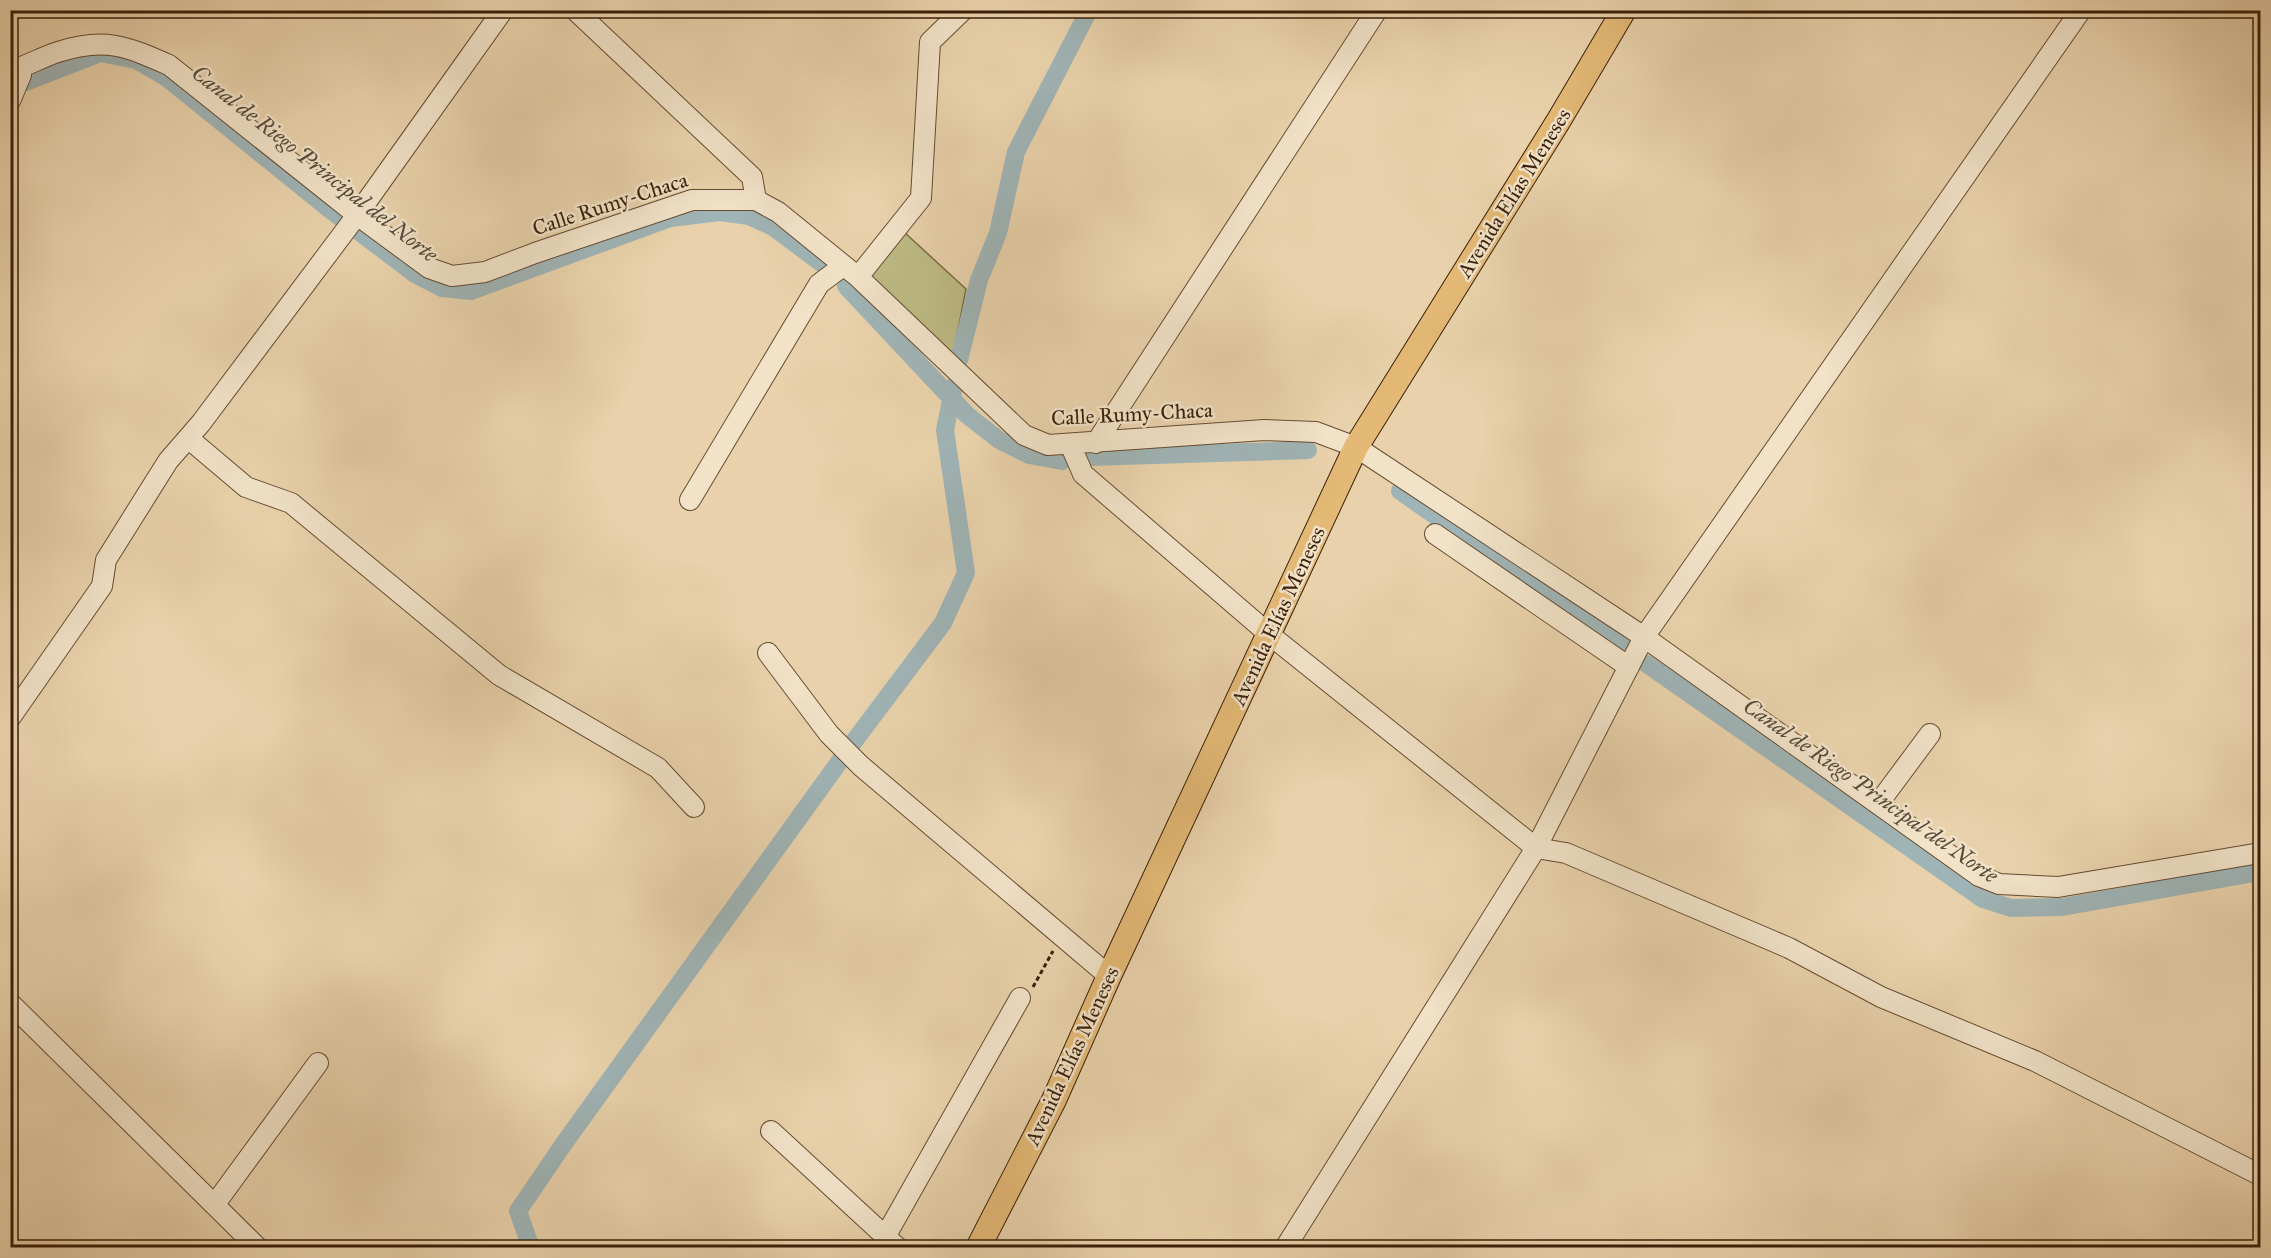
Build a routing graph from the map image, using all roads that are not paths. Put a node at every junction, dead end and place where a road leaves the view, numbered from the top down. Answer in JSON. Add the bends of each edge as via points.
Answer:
{"nodes":[{"id":1,"x":503,"y":10,"type":"edge"},
{"id":2,"x":575,"y":10,"type":"edge"},
{"id":3,"x":963,"y":10,"type":"edge"},
{"id":4,"x":1377,"y":10,"type":"edge"},
{"id":5,"x":1624,"y":10,"type":"edge"},
{"id":6,"x":2081,"y":10,"type":"edge"},
{"id":7,"x":17,"y":71,"type":"edge"},
{"id":8,"x":12,"y":98,"type":"edge"},
{"id":9,"x":756,"y":200,"type":"junction"},
{"id":10,"x":356,"y":217,"type":"junction"},
{"id":11,"x":850,"y":271,"type":"junction"},
{"id":12,"x":188,"y":438,"type":"junction"},
{"id":13,"x":1096,"y":443,"type":"junction"},
{"id":14,"x":1070,"y":444,"type":"junction"},
{"id":15,"x":1356,"y":447,"type":"junction"},
{"id":16,"x":690,"y":500,"type":"dead end"},
{"id":17,"x":1435,"y":534,"type":"dead end"},
{"id":18,"x":1270,"y":635,"type":"junction"},
{"id":19,"x":1644,"y":637,"type":"junction"},
{"id":20,"x":768,"y":652,"type":"dead end"},
{"id":21,"x":1629,"y":667,"type":"junction"},
{"id":22,"x":10,"y":718,"type":"edge"},
{"id":23,"x":1930,"y":734,"type":"dead end"},
{"id":24,"x":1878,"y":804,"type":"junction"},
{"id":25,"x":694,"y":807,"type":"dead end"},
{"id":26,"x":1536,"y":848,"type":"junction"},
{"id":27,"x":2260,"y":853,"type":"edge"},
{"id":28,"x":1109,"y":976,"type":"junction"},
{"id":29,"x":1020,"y":998,"type":"road end"},
{"id":30,"x":10,"y":1003,"type":"edge"},
{"id":31,"x":318,"y":1064,"type":"dead end"},
{"id":32,"x":771,"y":1131,"type":"dead end"},
{"id":33,"x":2260,"y":1175,"type":"edge"},
{"id":34,"x":215,"y":1204,"type":"junction"},
{"id":35,"x":891,"y":1242,"type":"edge"},
{"id":36,"x":258,"y":1248,"type":"edge"},
{"id":37,"x":978,"y":1248,"type":"edge"},
{"id":38,"x":1285,"y":1248,"type":"edge"}],
"edges":[{"from":1,"to":10,"type":"street"},
{"from":2,"to":9,"type":"street","via":[[752,177]]},
{"from":3,"to":11,"type":"street","via":[[930,42],[921,198]]},
{"from":4,"to":13,"type":"street"},
{"from":5,"to":15,"type":"main road","name":"Avenida Elías Meneses"},
{"from":6,"to":19,"type":"street"},
{"from":7,"to":8,"type":"street"},
{"from":7,"to":10,"type":"street","name":"Calle Rumy-Chaca","via":[[58,52],[98,43],[132,49],[169,65]]},
{"from":9,"to":10,"type":"street","name":"Calle Rumy-Chaca","via":[[692,200],[485,272],[452,276],[429,268]]},
{"from":9,"to":11,"type":"street","name":"Calle Rumy-Chaca","via":[[778,212]]},
{"from":10,"to":12,"type":"street"},
{"from":11,"to":14,"type":"street","name":"Calle Rumy-Chaca","via":[[1024,435],[1048,445]]},
{"from":11,"to":16,"type":"street","via":[[819,284]]},
{"from":12,"to":22,"type":"street","via":[[168,461],[106,560],[102,586]]},
{"from":12,"to":25,"type":"street","via":[[246,487],[291,503],[499,675],[658,768]]},
{"from":13,"to":14,"type":"street","name":"Calle Rumy-Chaca"},
{"from":13,"to":15,"type":"street","name":"Calle Rumy-Chaca","via":[[1264,430],[1316,432]]},
{"from":14,"to":18,"type":"street","via":[[1083,474]]},
{"from":15,"to":18,"type":"main road","name":"Avenida Elías Meneses"},
{"from":15,"to":19,"type":"street","name":"Calle Rumy-Chaca"},
{"from":17,"to":21,"type":"street"},
{"from":18,"to":26,"type":"street"},
{"from":18,"to":28,"type":"main road","name":"Avenida Elías Meneses"},
{"from":19,"to":21,"type":"street"},
{"from":19,"to":24,"type":"street","name":"Calle Rumy-Chaca"},
{"from":20,"to":28,"type":"street","via":[[829,734],[861,766]]},
{"from":21,"to":26,"type":"street"},
{"from":23,"to":24,"type":"street"},
{"from":24,"to":27,"type":"street","name":"Calle Rumy-Chaca","via":[[1979,876],[1999,884],[2058,887]]},
{"from":26,"to":33,"type":"street","via":[[1566,853],[1789,948],[1881,997],[2035,1062]]},
{"from":26,"to":38,"type":"street"},
{"from":28,"to":37,"type":"main road","name":"Avenida Elías Meneses","via":[[1054,1100]]},
{"from":29,"to":35,"type":"street"},
{"from":30,"to":34,"type":"street"},
{"from":31,"to":34,"type":"street"},
{"from":32,"to":35,"type":"street"},
{"from":34,"to":36,"type":"street"}]}
